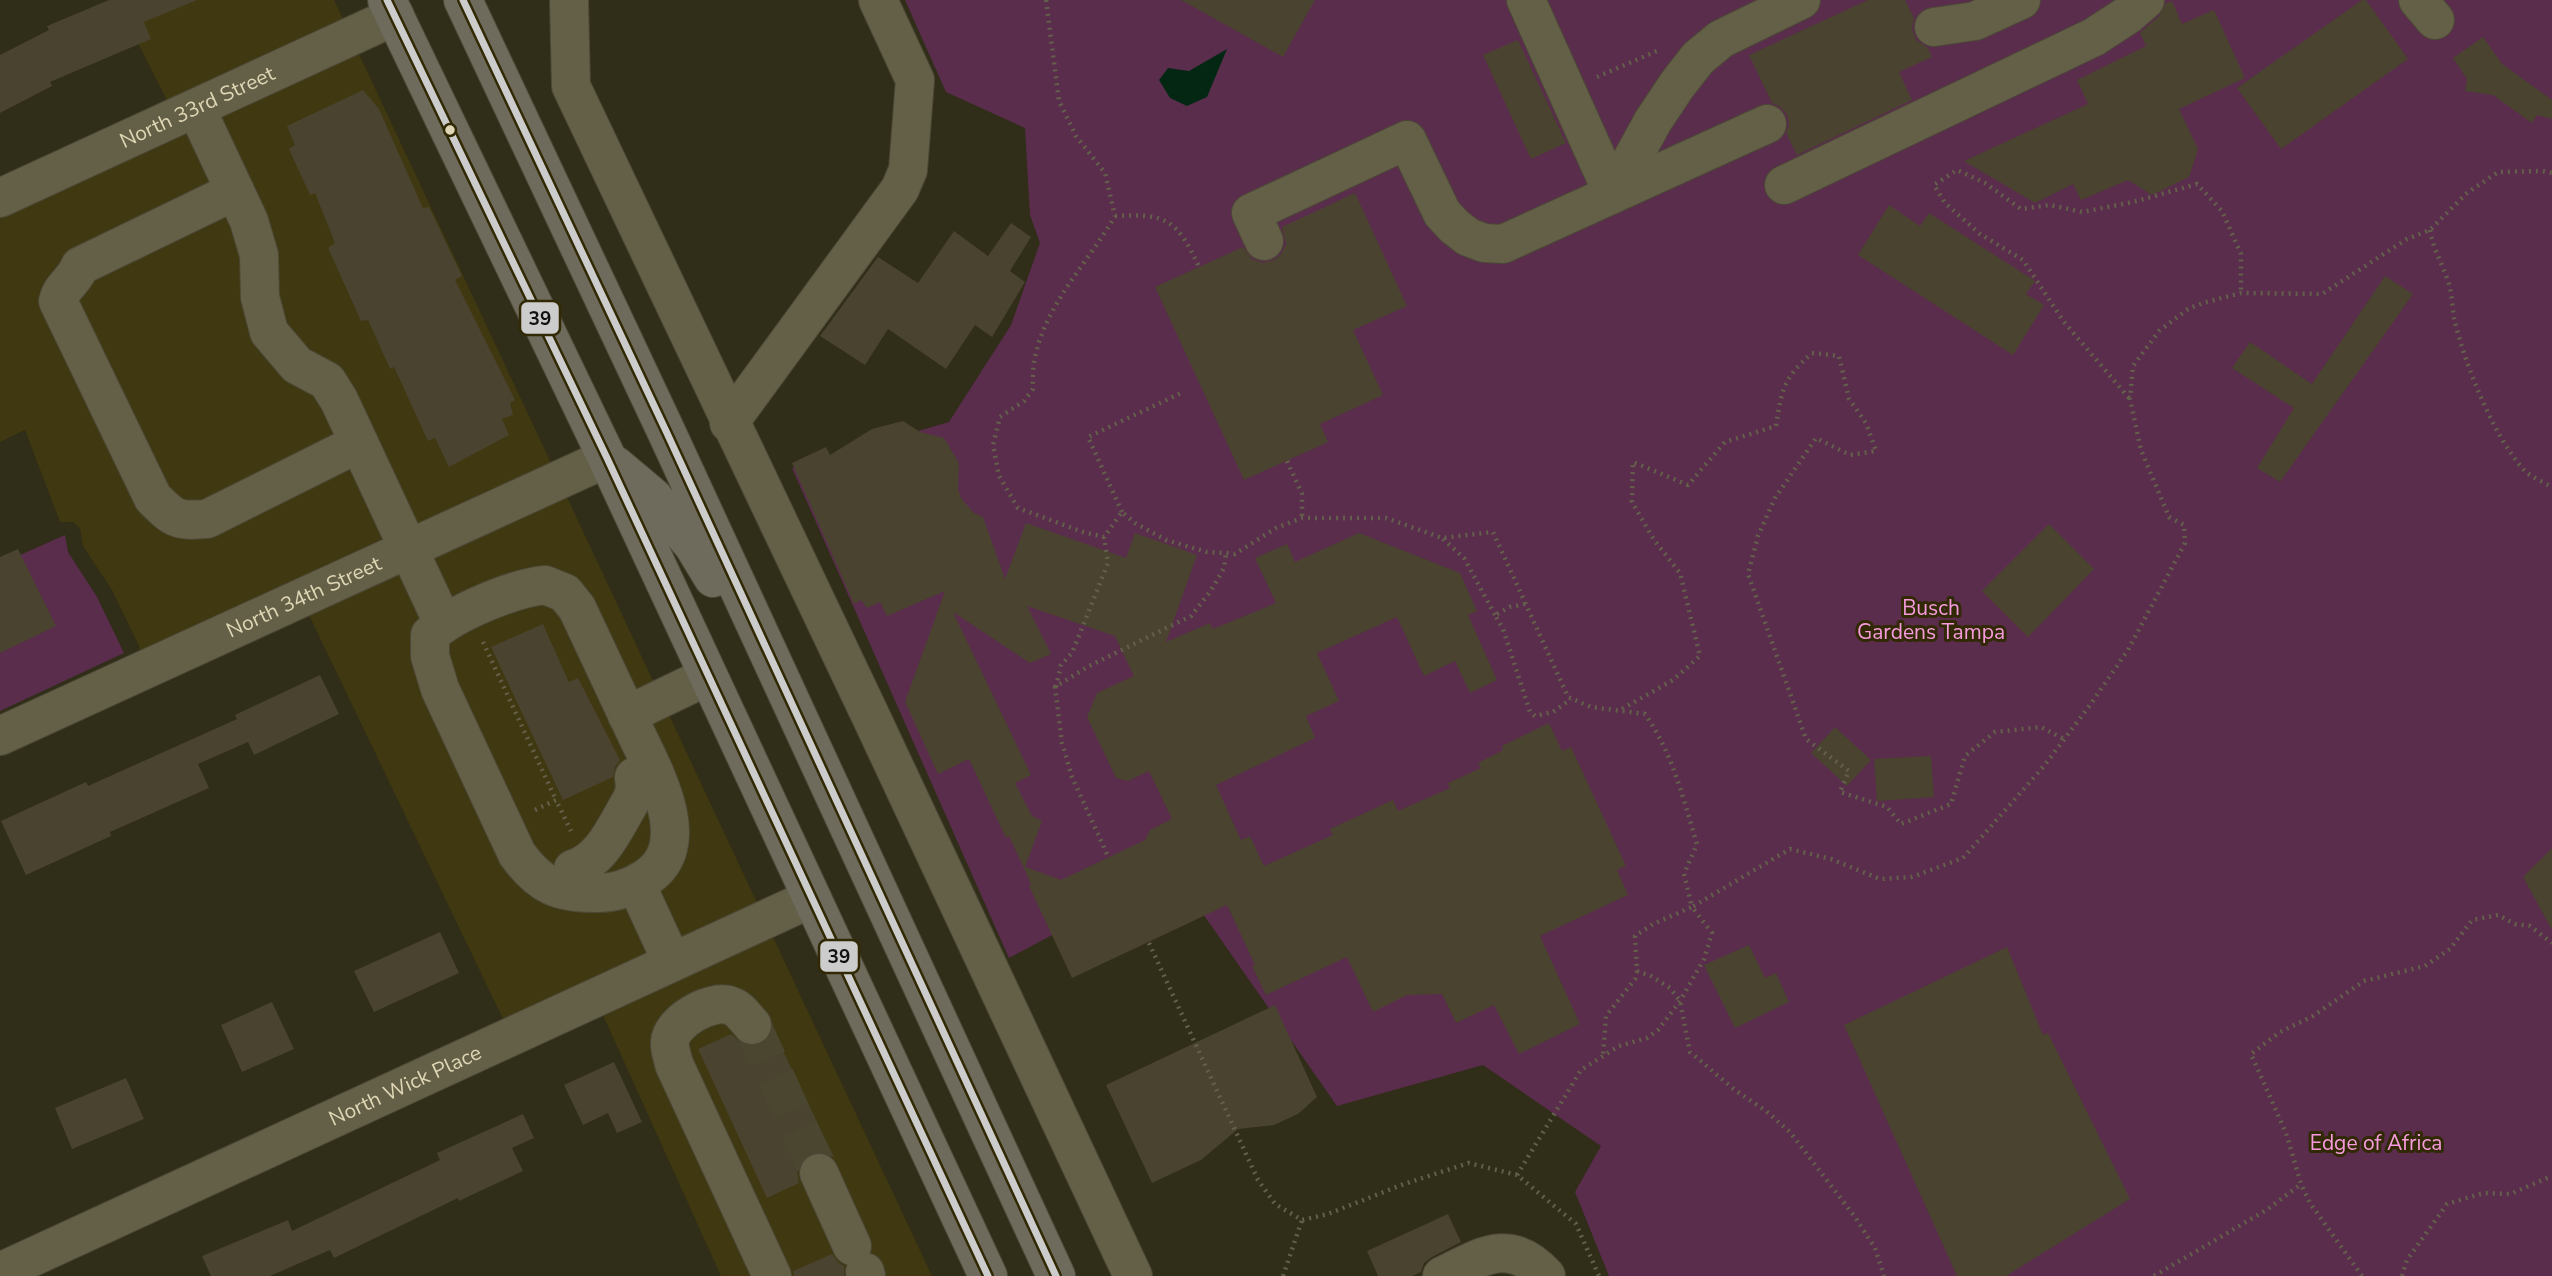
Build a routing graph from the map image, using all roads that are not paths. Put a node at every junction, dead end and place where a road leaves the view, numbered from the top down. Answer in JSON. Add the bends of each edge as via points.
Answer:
{"nodes":[{"id":1,"x":463,"y":0,"type":"edge"},
{"id":2,"x":569,"y":0,"type":"edge"},
{"id":3,"x":878,"y":0,"type":"edge"},
{"id":4,"x":1526,"y":0,"type":"edge"},
{"id":5,"x":1801,"y":0,"type":"edge"},
{"id":6,"x":2021,"y":0,"type":"edge"},
{"id":7,"x":2145,"y":0,"type":"edge"},
{"id":8,"x":391,"y":8,"type":"edge"},
{"id":9,"x":1934,"y":27,"type":"dead end"},
{"id":10,"x":196,"y":108,"type":"junction"},
{"id":11,"x":1767,"y":124,"type":"dead end"},
{"id":12,"x":1784,"y":185,"type":"dead end"},
{"id":13,"x":235,"y":191,"type":"junction"},
{"id":14,"x":1613,"y":194,"type":"junction"},
{"id":15,"x":0,"y":198,"type":"edge"},
{"id":16,"x":1264,"y":241,"type":"dead end"},
{"id":17,"x":729,"y":423,"type":"junction"},
{"id":18,"x":359,"y":443,"type":"junction"},
{"id":19,"x":607,"y":458,"type":"junction"},
{"id":20,"x":408,"y":549,"type":"junction"},
{"id":21,"x":545,"y":585,"type":"junction"},
{"id":22,"x":443,"y":623,"type":"junction"},
{"id":23,"x":708,"y":676,"type":"junction"},
{"id":24,"x":627,"y":715,"type":"junction"},
{"id":25,"x":0,"y":736,"type":"edge"},
{"id":26,"x":807,"y":736,"type":"junction"},
{"id":27,"x":490,"y":796,"type":"junction"},
{"id":28,"x":636,"y":884,"type":"junction"},
{"id":29,"x":812,"y":898,"type":"junction"},
{"id":30,"x":672,"y":962,"type":"junction"},
{"id":31,"x":752,"y":1025,"type":"tunnel mouth"},
{"id":32,"x":820,"y":1173,"type":"tunnel mouth"},
{"id":33,"x":861,"y":1265,"type":"edge"},
{"id":34,"x":0,"y":1272,"type":"edge"},
{"id":35,"x":772,"y":1276,"type":"edge"},
{"id":36,"x":988,"y":1276,"type":"edge"},
{"id":37,"x":1056,"y":1276,"type":"edge"},
{"id":38,"x":1133,"y":1276,"type":"edge"},
{"id":39,"x":1442,"y":1276,"type":"edge"},
{"id":40,"x":1546,"y":1276,"type":"edge"}],
"edges":[{"from":1,"to":26,"type":"main road"},
{"from":2,"to":17,"type":"street","via":[[571,86]]},
{"from":3,"to":17,"type":"street","via":[[915,80],[908,170],[900,189]]},
{"from":4,"to":14,"type":"street"},
{"from":5,"to":14,"type":"street","via":[[1721,39],[1698,58],[1653,121]]},
{"from":6,"to":9,"type":"street","via":[[1975,21]]},
{"from":7,"to":12,"type":"street","via":[[2094,37]]},
{"from":8,"to":10,"type":"street","name":"North 33rd Street"},
{"from":8,"to":19,"type":"main road"},
{"from":10,"to":13,"type":"street"},
{"from":10,"to":15,"type":"street","name":"North 33rd Street"},
{"from":11,"to":14,"type":"street"},
{"from":13,"to":18,"type":"street","via":[[259,255],[260,297],[269,331],[297,365],[327,382]]},
{"from":13,"to":18,"type":"street","via":[[80,266],[76,277],[61,290],[58,302],[153,498],[181,520],[207,519]]},
{"from":14,"to":16,"type":"street","via":[[1503,244],[1484,243],[1468,237],[1442,213],[1407,141],[1251,213]]},
{"from":17,"to":38,"type":"street"},
{"from":18,"to":20,"type":"street"},
{"from":19,"to":20,"type":"street","name":"North 34th Street"},
{"from":19,"to":23,"type":"main road"},
{"from":19,"to":26,"type":"main road","via":[[653,497],[693,545]]},
{"from":20,"to":22,"type":"street"},
{"from":20,"to":25,"type":"street","name":"North 34th Street"},
{"from":21,"to":22,"type":"street","via":[[526,587]]},
{"from":21,"to":24,"type":"street","via":[[565,593],[577,608]]},
{"from":21,"to":27,"type":"street","via":[[634,777],[648,825],[645,842],[625,864],[610,870],[593,872],[551,860],[522,816]]},
{"from":22,"to":27,"type":"street","via":[[430,635],[430,656],[440,689]]},
{"from":23,"to":24,"type":"street"},
{"from":23,"to":29,"type":"main road"},
{"from":24,"to":28,"type":"street","via":[[665,798],[669,818],[665,860]]},
{"from":26,"to":37,"type":"main road"},
{"from":27,"to":28,"type":"street","via":[[532,875],[554,888],[583,894]]},
{"from":28,"to":30,"type":"street"},
{"from":29,"to":30,"type":"street","name":"North Wick Place"},
{"from":29,"to":36,"type":"main road"},
{"from":30,"to":34,"type":"street","name":"North Wick Place"},
{"from":31,"to":35,"type":"street","via":[[733,1006],[716,1004],[685,1018],[670,1042],[674,1064]]},
{"from":32,"to":33,"type":"street"},
{"from":39,"to":40,"type":"street","via":[[1486,1255],[1505,1252]]}]}
